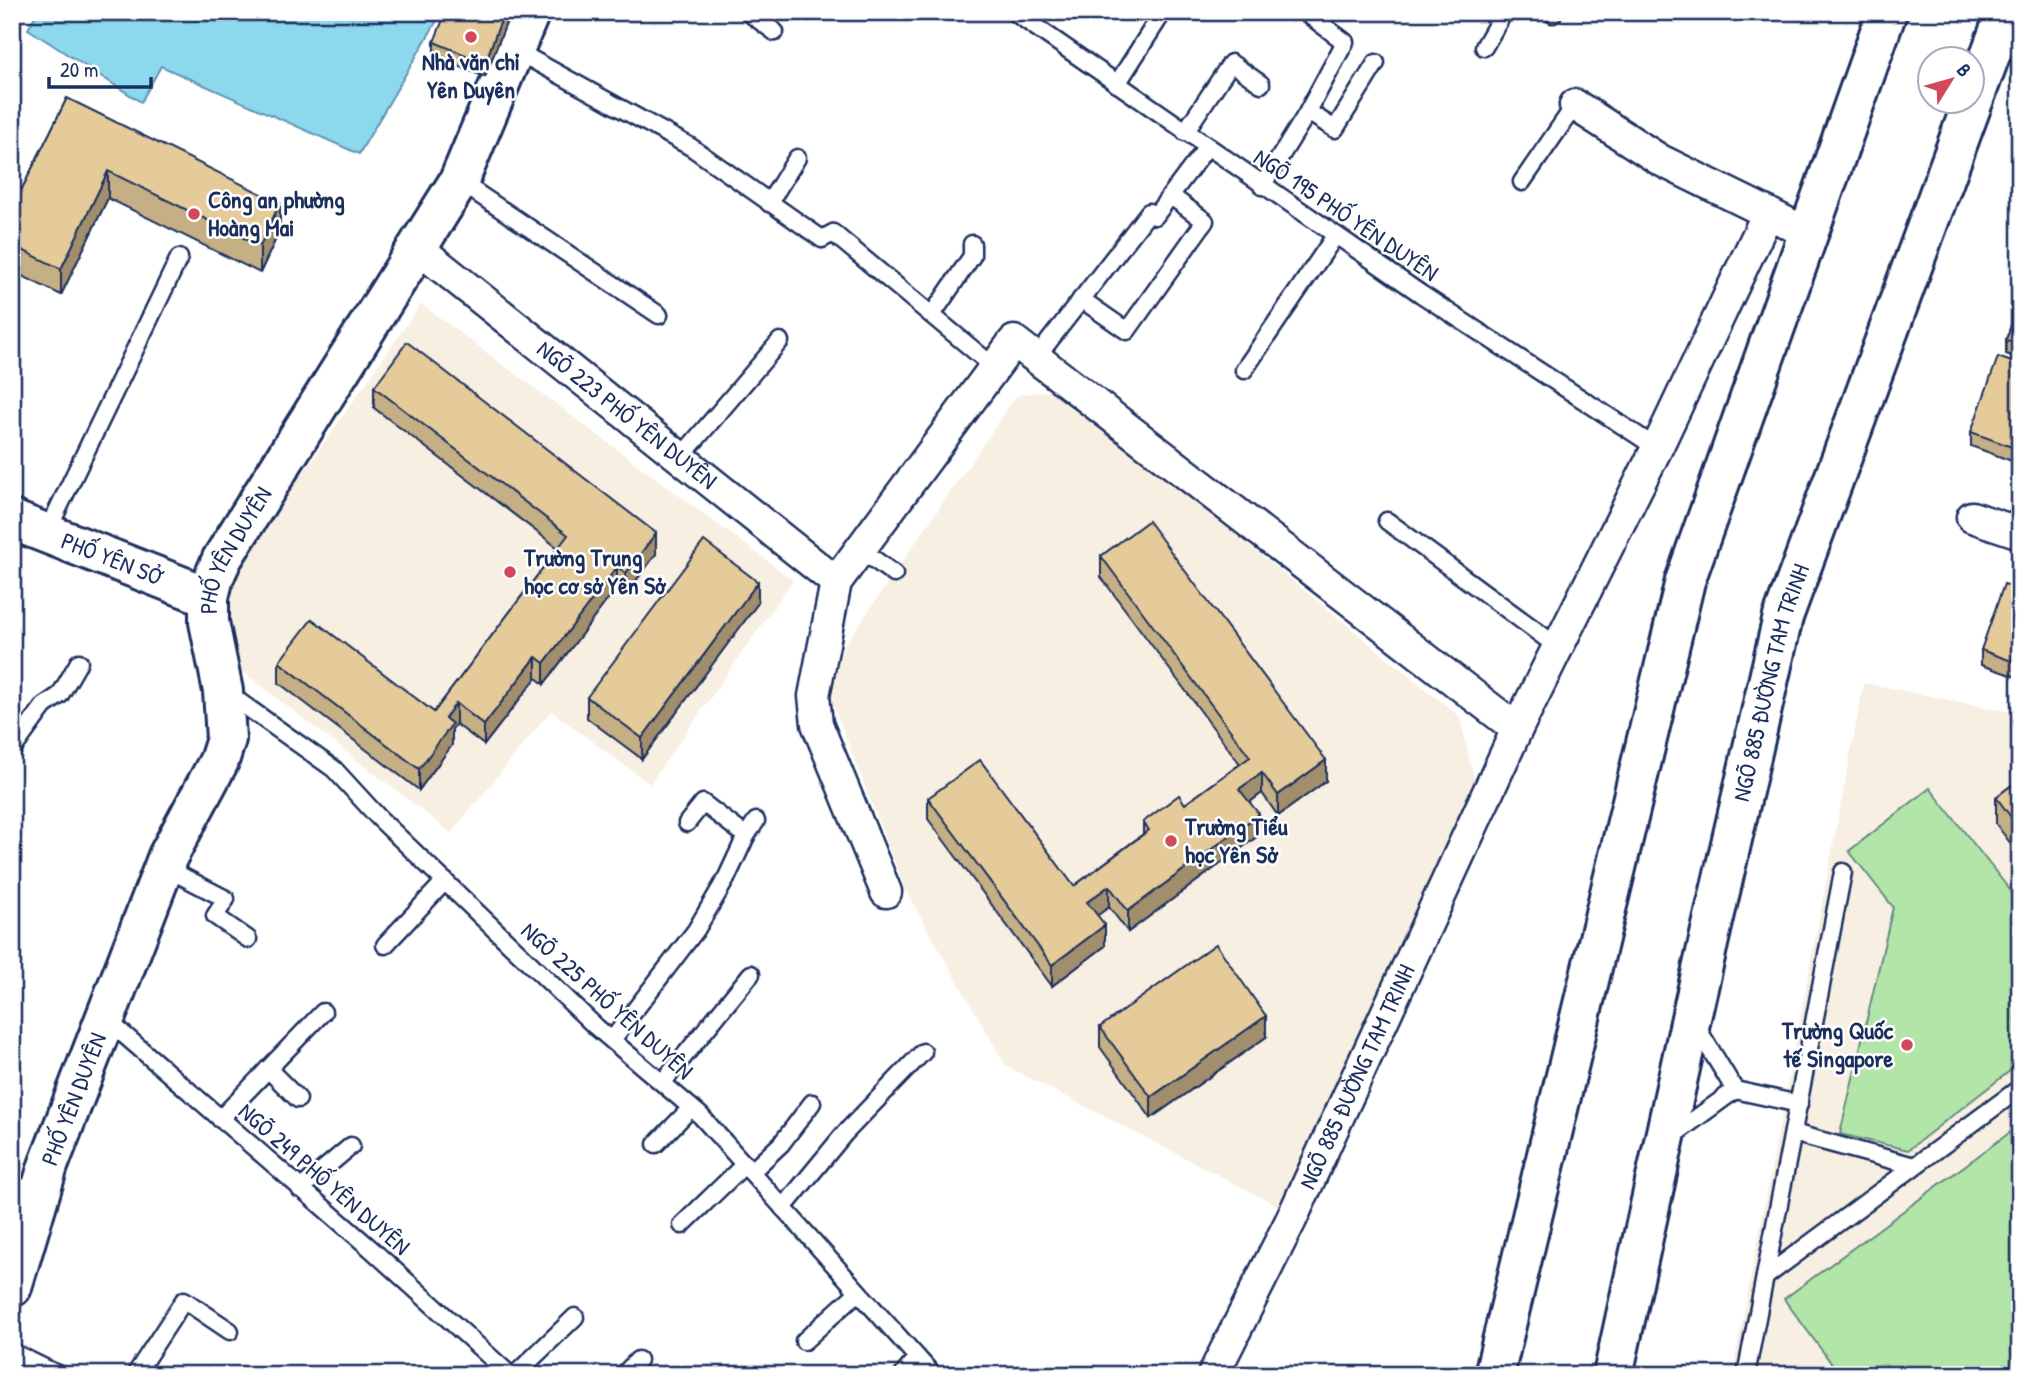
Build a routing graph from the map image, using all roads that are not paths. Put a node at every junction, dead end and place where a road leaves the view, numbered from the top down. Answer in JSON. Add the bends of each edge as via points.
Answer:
{"nodes":[{"id":1,"x":530,"y":12,"type":"edge"},
{"id":2,"x":748,"y":12,"type":"edge"},
{"id":3,"x":1014,"y":12,"type":"edge"},
{"id":4,"x":1305,"y":12,"type":"edge"},
{"id":5,"x":1504,"y":12,"type":"edge"},
{"id":6,"x":1887,"y":12,"type":"edge"},
{"id":7,"x":2006,"y":12,"type":"edge"},
{"id":8,"x":1159,"y":14,"type":"edge"},
{"id":9,"x":775,"y":32,"type":"dead end"},
{"id":10,"x":1484,"y":47,"type":"dead end"},
{"id":11,"x":513,"y":49,"type":"junction"},
{"id":12,"x":1376,"y":63,"type":"dead end"},
{"id":13,"x":1117,"y":84,"type":"junction"},
{"id":14,"x":1261,"y":84,"type":"dead end"},
{"id":15,"x":1575,"y":105,"type":"joint"},
{"id":16,"x":1308,"y":112,"type":"junction"},
{"id":17,"x":1185,"y":132,"type":"junction"},
{"id":18,"x":1207,"y":148,"type":"junction"},
{"id":19,"x":797,"y":158,"type":"dead end"},
{"id":20,"x":459,"y":181,"type":"junction"},
{"id":21,"x":1522,"y":182,"type":"dead end"},
{"id":22,"x":1262,"y":186,"type":"junction"},
{"id":23,"x":1171,"y":196,"type":"junction"},
{"id":24,"x":769,"y":202,"type":"junction"},
{"id":25,"x":1768,"y":214,"type":"junction"},
{"id":26,"x":1809,"y":234,"type":"junction"},
{"id":27,"x":1335,"y":236,"type":"junction"},
{"id":28,"x":972,"y":244,"type":"dead end"},
{"id":29,"x":419,"y":249,"type":"junction"},
{"id":30,"x":179,"y":258,"type":"dead end"},
{"id":31,"x":1081,"y":299,"type":"junction"},
{"id":32,"x":659,"y":315,"type":"dead end"},
{"id":33,"x":932,"y":315,"type":"junction"},
{"id":34,"x":780,"y":341,"type":"dead end"},
{"id":35,"x":1036,"y":358,"type":"junction"},
{"id":36,"x":994,"y":367,"type":"junction"},
{"id":37,"x":1244,"y":370,"type":"dead end"},
{"id":38,"x":1657,"y":448,"type":"junction"},
{"id":39,"x":680,"y":458,"type":"junction"},
{"id":40,"x":1972,"y":517,"type":"dead end"},
{"id":41,"x":1387,"y":521,"type":"dead end"},
{"id":42,"x":29,"y":527,"type":"edge"},
{"id":43,"x":2020,"y":533,"type":"edge"},
{"id":44,"x":860,"y":548,"type":"junction"},
{"id":45,"x":894,"y":574,"type":"dead end"},
{"id":46,"x":836,"y":582,"type":"junction"},
{"id":47,"x":209,"y":597,"type":"junction"},
{"id":48,"x":1558,"y":647,"type":"junction"},
{"id":49,"x":79,"y":662,"type":"dead end"},
{"id":50,"x":223,"y":691,"type":"junction"},
{"id":51,"x":1517,"y":729,"type":"junction"},
{"id":52,"x":12,"y":750,"type":"edge"},
{"id":53,"x":756,"y":821,"type":"dead end"},
{"id":54,"x":687,"y":823,"type":"dead end"},
{"id":55,"x":746,"y":836,"type":"junction"},
{"id":56,"x":164,"y":867,"type":"junction"},
{"id":57,"x":1843,"y":872,"type":"dead end"},
{"id":58,"x":445,"y":881,"type":"junction"},
{"id":59,"x":886,"y":892,"type":"dead end"},
{"id":60,"x":248,"y":939,"type":"dead end"},
{"id":61,"x":385,"y":945,"type":"dead end"},
{"id":62,"x":751,"y":974,"type":"dead end"},
{"id":63,"x":323,"y":1012,"type":"dead end"},
{"id":64,"x":1690,"y":1018,"type":"junction"},
{"id":65,"x":106,"y":1019,"type":"junction"},
{"id":66,"x":612,"y":1040,"type":"junction"},
{"id":67,"x":923,"y":1052,"type":"dead end"},
{"id":68,"x":268,"y":1069,"type":"junction"},
{"id":69,"x":663,"y":1082,"type":"junction"},
{"id":70,"x":2020,"y":1088,"type":"edge"},
{"id":71,"x":1735,"y":1090,"type":"junction"},
{"id":72,"x":298,"y":1099,"type":"dead end"},
{"id":73,"x":812,"y":1103,"type":"dead end"},
{"id":74,"x":1799,"y":1104,"type":"junction"},
{"id":75,"x":691,"y":1108,"type":"junction"},
{"id":76,"x":220,"y":1119,"type":"junction"},
{"id":77,"x":1793,"y":1133,"type":"junction"},
{"id":78,"x":1663,"y":1142,"type":"junction"},
{"id":79,"x":656,"y":1144,"type":"dead end"},
{"id":80,"x":351,"y":1146,"type":"dead end"},
{"id":81,"x":1914,"y":1167,"type":"junction"},
{"id":82,"x":748,"y":1168,"type":"junction"},
{"id":83,"x":300,"y":1189,"type":"junction"},
{"id":84,"x":26,"y":1190,"type":"edge"},
{"id":85,"x":783,"y":1208,"type":"junction"},
{"id":86,"x":682,"y":1225,"type":"dead end"},
{"id":87,"x":1765,"y":1277,"type":"junction"},
{"id":88,"x":12,"y":1287,"type":"edge"},
{"id":89,"x":858,"y":1292,"type":"junction"},
{"id":90,"x":575,"y":1317,"type":"dead end"},
{"id":91,"x":230,"y":1331,"type":"dead end"},
{"id":92,"x":804,"y":1341,"type":"dead end"},
{"id":93,"x":12,"y":1352,"type":"edge"},
{"id":94,"x":917,"y":1358,"type":"junction"},
{"id":95,"x":638,"y":1360,"type":"dead end"},
{"id":96,"x":59,"y":1375,"type":"edge"},
{"id":97,"x":135,"y":1375,"type":"edge"},
{"id":98,"x":513,"y":1375,"type":"edge"},
{"id":99,"x":623,"y":1375,"type":"edge"},
{"id":100,"x":903,"y":1375,"type":"edge"},
{"id":101,"x":933,"y":1375,"type":"edge"},
{"id":102,"x":1213,"y":1375,"type":"edge"},
{"id":103,"x":1494,"y":1375,"type":"edge"},
{"id":104,"x":1613,"y":1375,"type":"edge"},
{"id":105,"x":1746,"y":1375,"type":"edge"}],
"edges":[{"from":1,"to":11,"type":"street","name":"PHỐ YÊN DUYÊN"},
{"from":2,"to":9,"type":"lane"},
{"from":3,"to":13,"type":"lane","name":"NGÕ 195 PHỐ YÊN DUYÊN"},
{"from":4,"to":16,"type":"lane","via":[[1345,42]]},
{"from":5,"to":10,"type":"lane"},
{"from":6,"to":26,"type":"street"},
{"from":7,"to":64,"type":"street","name":"NGÕ 885 ĐƯỜNG TAM TRINH","via":[[1783,617]]},
{"from":8,"to":13,"type":"lane"},
{"from":11,"to":20,"type":"street","name":"PHỐ YÊN DUYÊN"},
{"from":11,"to":24,"type":"lane","via":[[691,146]]},
{"from":12,"to":16,"type":"lane","via":[[1335,130]]},
{"from":13,"to":17,"type":"lane","name":"NGÕ 195 PHỐ YÊN DUYÊN"},
{"from":14,"to":17,"type":"lane","via":[[1231,63]]},
{"from":15,"to":21,"type":"lane"},
{"from":15,"to":25,"type":"street","via":[[1660,160]]},
{"from":16,"to":22,"type":"lane"},
{"from":17,"to":18,"type":"lane","name":"NGÕ 195 PHỐ YÊN DUYÊN"},
{"from":18,"to":22,"type":"lane","name":"NGÕ 195 PHỐ YÊN DUYÊN"},
{"from":18,"to":23,"type":"lane"},
{"from":19,"to":24,"type":"lane"},
{"from":20,"to":29,"type":"street","name":"PHỐ YÊN DUYÊN"},
{"from":20,"to":32,"type":"lane"},
{"from":22,"to":27,"type":"lane","name":"NGÕ 195 PHỐ YÊN DUYÊN"},
{"from":23,"to":31,"type":"lane","via":[[1155,216],[1149,212]]},
{"from":23,"to":31,"type":"lane","via":[[1205,221],[1127,331]]},
{"from":24,"to":33,"type":"lane","via":[[822,239],[834,233]]},
{"from":25,"to":26,"type":"street"},
{"from":25,"to":38,"type":"street","name":"NGÕ 885 ĐƯỜNG TAM TRINH"},
{"from":26,"to":103,"type":"street","via":[[1685,581]]},
{"from":27,"to":37,"type":"lane"},
{"from":27,"to":38,"type":"lane","name":"NGÕ 195 PHỐ YÊN DUYÊN"},
{"from":28,"to":33,"type":"lane","via":[[972,256]]},
{"from":29,"to":39,"type":"street","name":"NGÕ 223 PHỐ YÊN DUYÊN"},
{"from":29,"to":47,"type":"street","name":"PHỐ YÊN DUYÊN","via":[[222,559]]},
{"from":30,"to":42,"type":"lane"},
{"from":31,"to":35,"type":"lane"},
{"from":33,"to":36,"type":"lane"},
{"from":34,"to":39,"type":"lane"},
{"from":35,"to":36,"type":"street","via":[[1014,341]]},
{"from":35,"to":51,"type":"street"},
{"from":36,"to":44,"type":"street"},
{"from":38,"to":48,"type":"street","name":"NGÕ 885 ĐƯỜNG TAM TRINH"},
{"from":39,"to":46,"type":"street","name":"NGÕ 223 PHỐ YÊN DUYÊN"},
{"from":40,"to":43,"type":"street"},
{"from":41,"to":48,"type":"lane"},
{"from":42,"to":47,"type":"street","name":"PHỐ YÊN SỞ"},
{"from":44,"to":45,"type":"lane"},
{"from":44,"to":46,"type":"street"},
{"from":46,"to":59,"type":"street","via":[[814,696],[817,724]]},
{"from":47,"to":50,"type":"street","name":"PHỐ YÊN DUYÊN","via":[[209,622]]},
{"from":48,"to":51,"type":"street","name":"NGÕ 885 ĐƯỜNG TAM TRINH"},
{"from":49,"to":52,"type":"lane","via":[[60,695],[44,706]]},
{"from":50,"to":56,"type":"street","name":"PHỐ YÊN DUYÊN","via":[[226,739],[219,761]]},
{"from":50,"to":58,"type":"lane","name":"NGÕ 225 PHỐ YÊN DUYÊN","via":[[334,769]]},
{"from":51,"to":102,"type":"street","name":"NGÕ 885 ĐƯỜNG TAM TRINH","via":[[1291,1220]]},
{"from":53,"to":55,"type":"lane"},
{"from":54,"to":55,"type":"lane","via":[[703,803]]},
{"from":55,"to":66,"type":"lane","via":[[696,930]]},
{"from":56,"to":60,"type":"lane","via":[[226,899],[215,916]]},
{"from":56,"to":65,"type":"street","name":"PHỐ YÊN DUYÊN"},
{"from":57,"to":74,"type":"lane"},
{"from":58,"to":61,"type":"lane"},
{"from":58,"to":66,"type":"lane","name":"NGÕ 225 PHỐ YÊN DUYÊN"},
{"from":62,"to":69,"type":"lane"},
{"from":63,"to":68,"type":"lane"},
{"from":64,"to":71,"type":"lane"},
{"from":64,"to":78,"type":"street","name":"NGÕ 885 ĐƯỜNG TAM TRINH"},
{"from":65,"to":76,"type":"lane","name":"NGÕ 249 PHỐ YÊN DUYÊN"},
{"from":65,"to":84,"type":"street","name":"PHỐ YÊN DUYÊN","via":[[48,1166]]},
{"from":66,"to":69,"type":"lane","name":"NGÕ 225 PHỐ YÊN DUYÊN"},
{"from":67,"to":85,"type":"lane","via":[[844,1134]]},
{"from":68,"to":72,"type":"lane"},
{"from":68,"to":76,"type":"lane"},
{"from":69,"to":75,"type":"lane","name":"NGÕ 225 PHỐ YÊN DUYÊN"},
{"from":70,"to":81,"type":"lane"},
{"from":71,"to":74,"type":"lane"},
{"from":71,"to":78,"type":"lane"},
{"from":73,"to":82,"type":"lane","via":[[781,1144]]},
{"from":74,"to":77,"type":"lane"},
{"from":75,"to":79,"type":"lane"},
{"from":75,"to":82,"type":"lane","name":"NGÕ 225 PHỐ YÊN DUYÊN"},
{"from":76,"to":83,"type":"lane","name":"NGÕ 249 PHỐ YÊN DUYÊN"},
{"from":77,"to":81,"type":"lane"},
{"from":77,"to":87,"type":"lane"},
{"from":78,"to":104,"type":"street","name":"NGÕ 885 ĐƯỜNG TAM TRINH"},
{"from":80,"to":83,"type":"lane"},
{"from":81,"to":87,"type":"lane"},
{"from":82,"to":85,"type":"lane","name":"NGÕ 225 PHỐ YÊN DUYÊN"},
{"from":82,"to":86,"type":"lane"},
{"from":83,"to":98,"type":"lane","name":"NGÕ 249 PHỐ YÊN DUYÊN"},
{"from":84,"to":88,"type":"street","name":"PHỐ YÊN DUYÊN"},
{"from":85,"to":89,"type":"lane","name":"NGÕ 225 PHỐ YÊN DUYÊN"},
{"from":87,"to":105,"type":"lane"},
{"from":89,"to":92,"type":"lane"},
{"from":89,"to":94,"type":"lane","name":"NGÕ 225 PHỐ YÊN DUYÊN"},
{"from":90,"to":98,"type":"lane"},
{"from":91,"to":97,"type":"lane","via":[[184,1300]]},
{"from":93,"to":96,"type":"lane"},
{"from":94,"to":100,"type":"lane"},
{"from":94,"to":101,"type":"lane","name":"NGÕ 225 PHỐ YÊN DUYÊN"},
{"from":95,"to":99,"type":"lane"}]}
